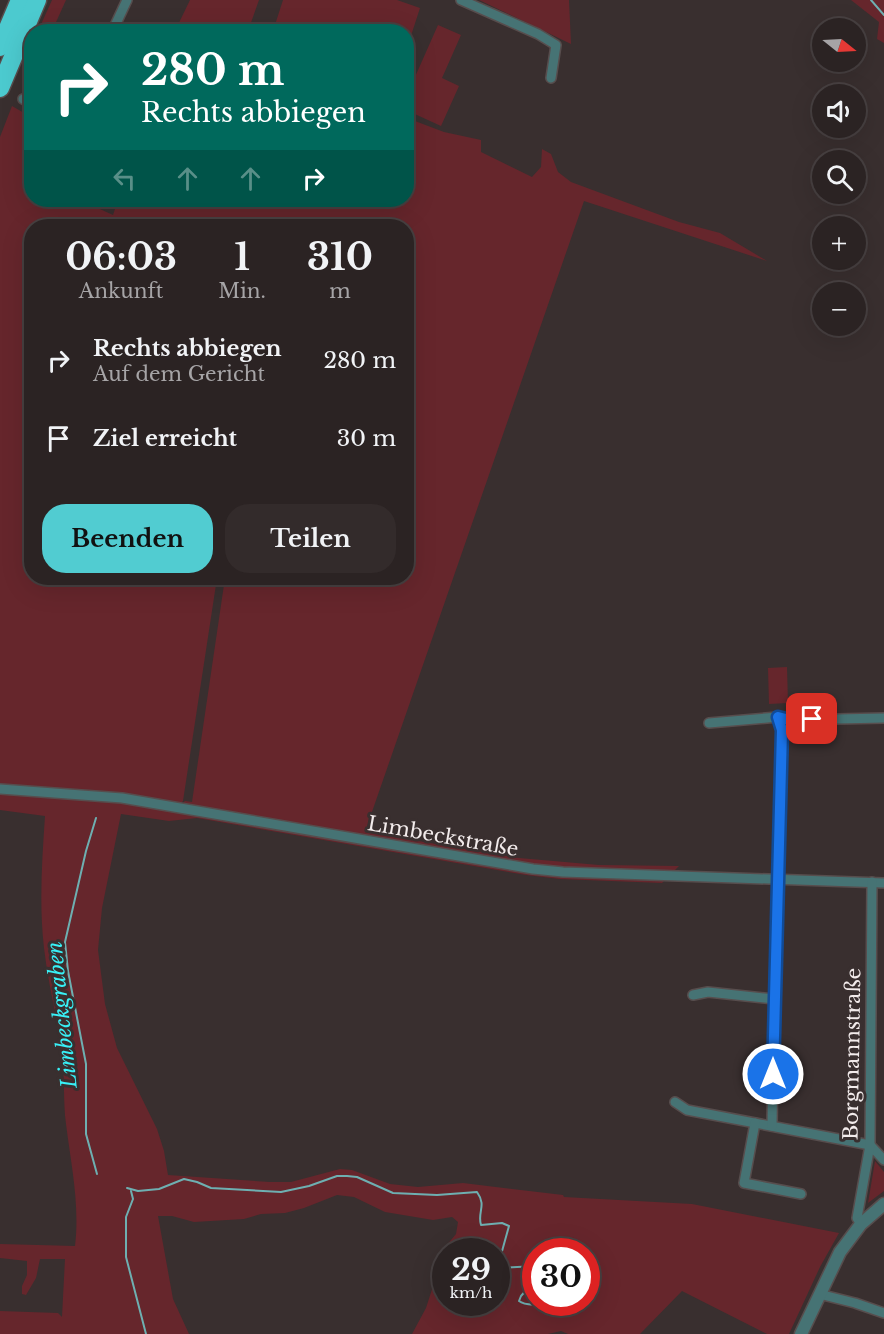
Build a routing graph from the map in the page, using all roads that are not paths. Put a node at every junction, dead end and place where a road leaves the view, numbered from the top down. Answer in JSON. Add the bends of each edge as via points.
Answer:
{"nodes":[{"id":1,"x":20,"y":0,"type":"edge"},
{"id":2,"x":37,"y":0,"type":"edge"},
{"id":3,"x":128,"y":0,"type":"edge"},
{"id":4,"x":461,"y":0,"type":"edge"},
{"id":5,"x":27,"y":24,"type":"edge"},
{"id":6,"x":116,"y":24,"type":"edge"},
{"id":7,"x":24,"y":31,"type":"edge"},
{"id":8,"x":0,"y":47,"type":"edge"},
{"id":9,"x":551,"y":78,"type":"dead end"},
{"id":10,"x":0,"y":88,"type":"edge"},
{"id":11,"x":778,"y":717,"type":"junction"},
{"id":12,"x":884,"y":718,"type":"edge"},
{"id":13,"x":709,"y":723,"type":"dead end"},
{"id":14,"x":0,"y":789,"type":"edge"},
{"id":15,"x":778,"y":880,"type":"junction"},
{"id":16,"x":872,"y":882,"type":"junction"},
{"id":17,"x":884,"y":883,"type":"edge"},
{"id":18,"x":693,"y":995,"type":"dead end"},
{"id":19,"x":774,"y":999,"type":"junction"},
{"id":20,"x":675,"y":1102,"type":"dead end"},
{"id":21,"x":755,"y":1123,"type":"junction"},
{"id":22,"x":772,"y":1126,"type":"junction"},
{"id":23,"x":870,"y":1145,"type":"junction"},
{"id":24,"x":884,"y":1160,"type":"edge"},
{"id":25,"x":801,"y":1194,"type":"dead end"},
{"id":26,"x":884,"y":1204,"type":"edge"},
{"id":27,"x":861,"y":1224,"type":"junction"},
{"id":28,"x":819,"y":1294,"type":"junction"},
{"id":29,"x":884,"y":1313,"type":"edge"},
{"id":30,"x":801,"y":1334,"type":"edge"}],
"edges":[{"from":1,"to":8,"type":"highway"},
{"from":2,"to":5,"type":"highway"},
{"from":3,"to":6,"type":"street"},
{"from":4,"to":9,"type":"street","via":[[556,45]]},
{"from":7,"to":10,"type":"highway"},
{"from":11,"to":12,"type":"street"},
{"from":11,"to":13,"type":"street"},
{"from":11,"to":15,"type":"street","via":[[782,730]]},
{"from":14,"to":15,"type":"street","name":"Limbeckstraße","via":[[122,798],[533,869]]},
{"from":15,"to":16,"type":"street","name":"Limbeckstraße"},
{"from":15,"to":19,"type":"street"},
{"from":16,"to":17,"type":"street","name":"Limbeckstraße"},
{"from":16,"to":23,"type":"street","name":"Borgmannstraße"},
{"from":18,"to":19,"type":"street","via":[[708,992]]},
{"from":19,"to":22,"type":"street"},
{"from":20,"to":21,"type":"street","via":[[687,1110]]},
{"from":21,"to":22,"type":"street"},
{"from":21,"to":25,"type":"street","via":[[744,1183]]},
{"from":22,"to":23,"type":"street"},
{"from":23,"to":24,"type":"street"},
{"from":23,"to":27,"type":"street","name":"Borgmannstraße","via":[[857,1218]]},
{"from":26,"to":27,"type":"street"},
{"from":27,"to":28,"type":"street","via":[[840,1252]]},
{"from":28,"to":29,"type":"street"},
{"from":28,"to":30,"type":"street"}]}
